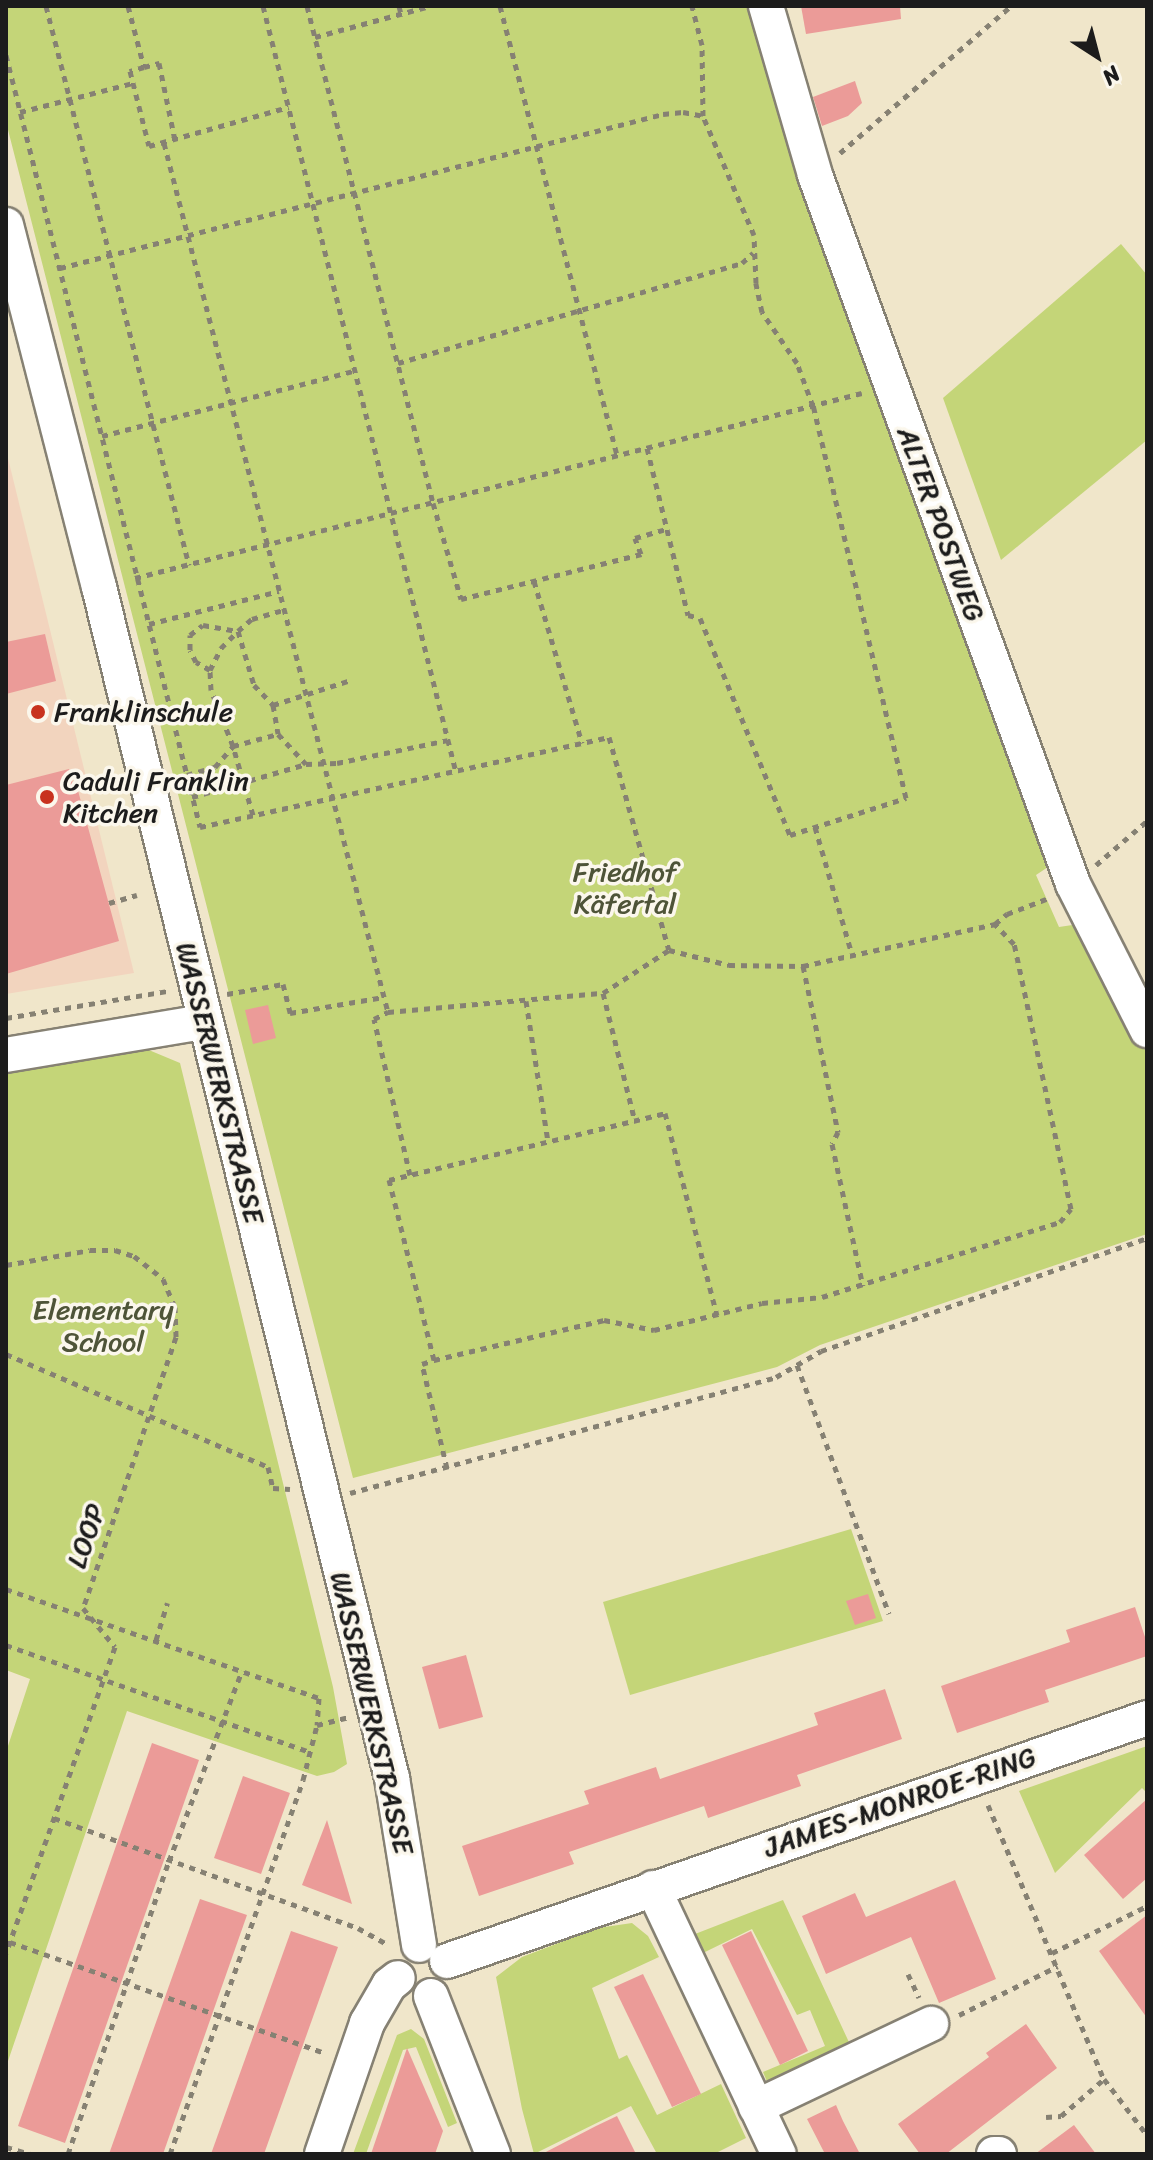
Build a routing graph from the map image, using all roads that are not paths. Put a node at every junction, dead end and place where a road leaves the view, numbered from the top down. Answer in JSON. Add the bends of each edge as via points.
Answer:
{"nodes":[{"id":1,"x":766,"y":6,"type":"edge"},
{"id":2,"x":6,"y":225,"type":"edge"},
{"id":3,"x":200,"y":1003,"type":"junction"},
{"id":4,"x":1147,"y":1030,"type":"edge"},
{"id":5,"x":6,"y":1055,"type":"edge"},
{"id":6,"x":1147,"y":1718,"type":"edge"},
{"id":7,"x":653,"y":1888,"type":"junction"},
{"id":8,"x":417,"y":1959,"type":"junction"},
{"id":9,"x":931,"y":2024,"type":"road end"},
{"id":10,"x":756,"y":2107,"type":"junction"},
{"id":11,"x":322,"y":2154,"type":"edge"},
{"id":12,"x":493,"y":2154,"type":"edge"},
{"id":13,"x":779,"y":2154,"type":"edge"}],
"edges":[{"from":1,"to":4,"type":"street","name":"ALTER POSTWEG","via":[[815,175],[1073,884]]},
{"from":2,"to":3,"type":"street","name":"WASSERWERKSTRASSE"},
{"from":3,"to":5,"type":"street"},
{"from":3,"to":8,"type":"street","name":"WASSERWERKSTRASSE","via":[[392,1778]]},
{"from":6,"to":7,"type":"street","name":"JAMES-MONROE-RING"},
{"from":7,"to":8,"type":"street","name":"JAMES-MONROE-RING"},
{"from":7,"to":10,"type":"street"},
{"from":8,"to":11,"type":"street","via":[[389,1985],[367,2023]]},
{"from":8,"to":12,"type":"street","via":[[449,1975],[431,1996]]},
{"from":9,"to":10,"type":"street"},
{"from":10,"to":13,"type":"street"}]}
